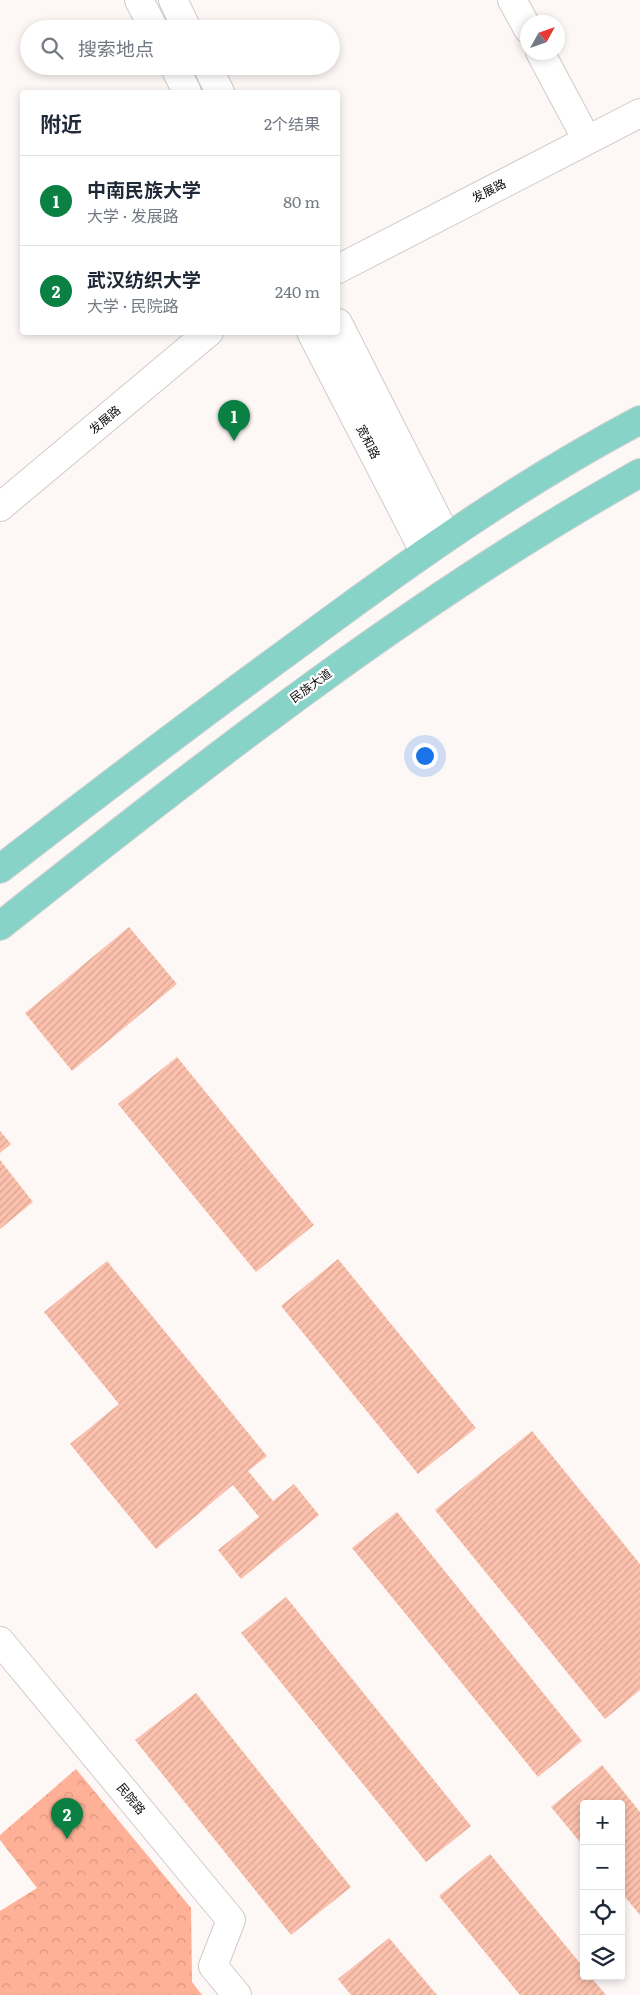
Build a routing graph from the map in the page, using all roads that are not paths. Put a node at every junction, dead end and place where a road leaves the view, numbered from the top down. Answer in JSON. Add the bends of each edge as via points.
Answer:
{"nodes":[{"id":1,"x":139,"y":0,"type":"edge"},
{"id":2,"x":173,"y":0,"type":"edge"},
{"id":3,"x":512,"y":0,"type":"edge"},
{"id":4,"x":520,"y":15,"type":"edge"},
{"id":5,"x":149,"y":20,"type":"edge"},
{"id":6,"x":183,"y":20,"type":"edge"},
{"id":7,"x":544,"y":60,"type":"edge"},
{"id":8,"x":178,"y":75,"type":"edge"},
{"id":9,"x":211,"y":75,"type":"edge"},
{"id":10,"x":186,"y":90,"type":"edge"},
{"id":11,"x":219,"y":90,"type":"edge"},
{"id":12,"x":640,"y":113,"type":"edge"},
{"id":13,"x":587,"y":140,"type":"junction"},
{"id":14,"x":340,"y":268,"type":"edge"},
{"id":15,"x":340,"y":327,"type":"edge"},
{"id":16,"x":205,"y":335,"type":"edge"},
{"id":17,"x":313,"y":335,"type":"edge"},
{"id":18,"x":640,"y":420,"type":"edge"},
{"id":19,"x":640,"y":473,"type":"edge"},
{"id":20,"x":0,"y":507,"type":"edge"},
{"id":21,"x":435,"y":544,"type":"junction"},
{"id":22,"x":0,"y":869,"type":"edge"},
{"id":23,"x":0,"y":926,"type":"edge"},
{"id":24,"x":0,"y":1641,"type":"edge"},
{"id":25,"x":237,"y":1995,"type":"edge"}],
"edges":[{"from":1,"to":5,"type":"street"},
{"from":2,"to":6,"type":"street"},
{"from":3,"to":4,"type":"street"},
{"from":7,"to":13,"type":"street"},
{"from":8,"to":10,"type":"street"},
{"from":9,"to":11,"type":"street"},
{"from":12,"to":13,"type":"street","name":"发展路"},
{"from":13,"to":14,"type":"street","name":"发展路"},
{"from":15,"to":21,"type":"street"},
{"from":16,"to":20,"type":"street","name":"发展路"},
{"from":17,"to":21,"type":"street","name":"宽和路"},
{"from":18,"to":21,"type":"main road","via":[[542,475]]},
{"from":19,"to":23,"type":"main road","name":"民族大道","via":[[513,548],[322,678],[190,776]]},
{"from":21,"to":22,"type":"main road","via":[[170,738]]},
{"from":24,"to":25,"type":"street","name":"民院路","via":[[231,1920],[213,1966]]}]}
